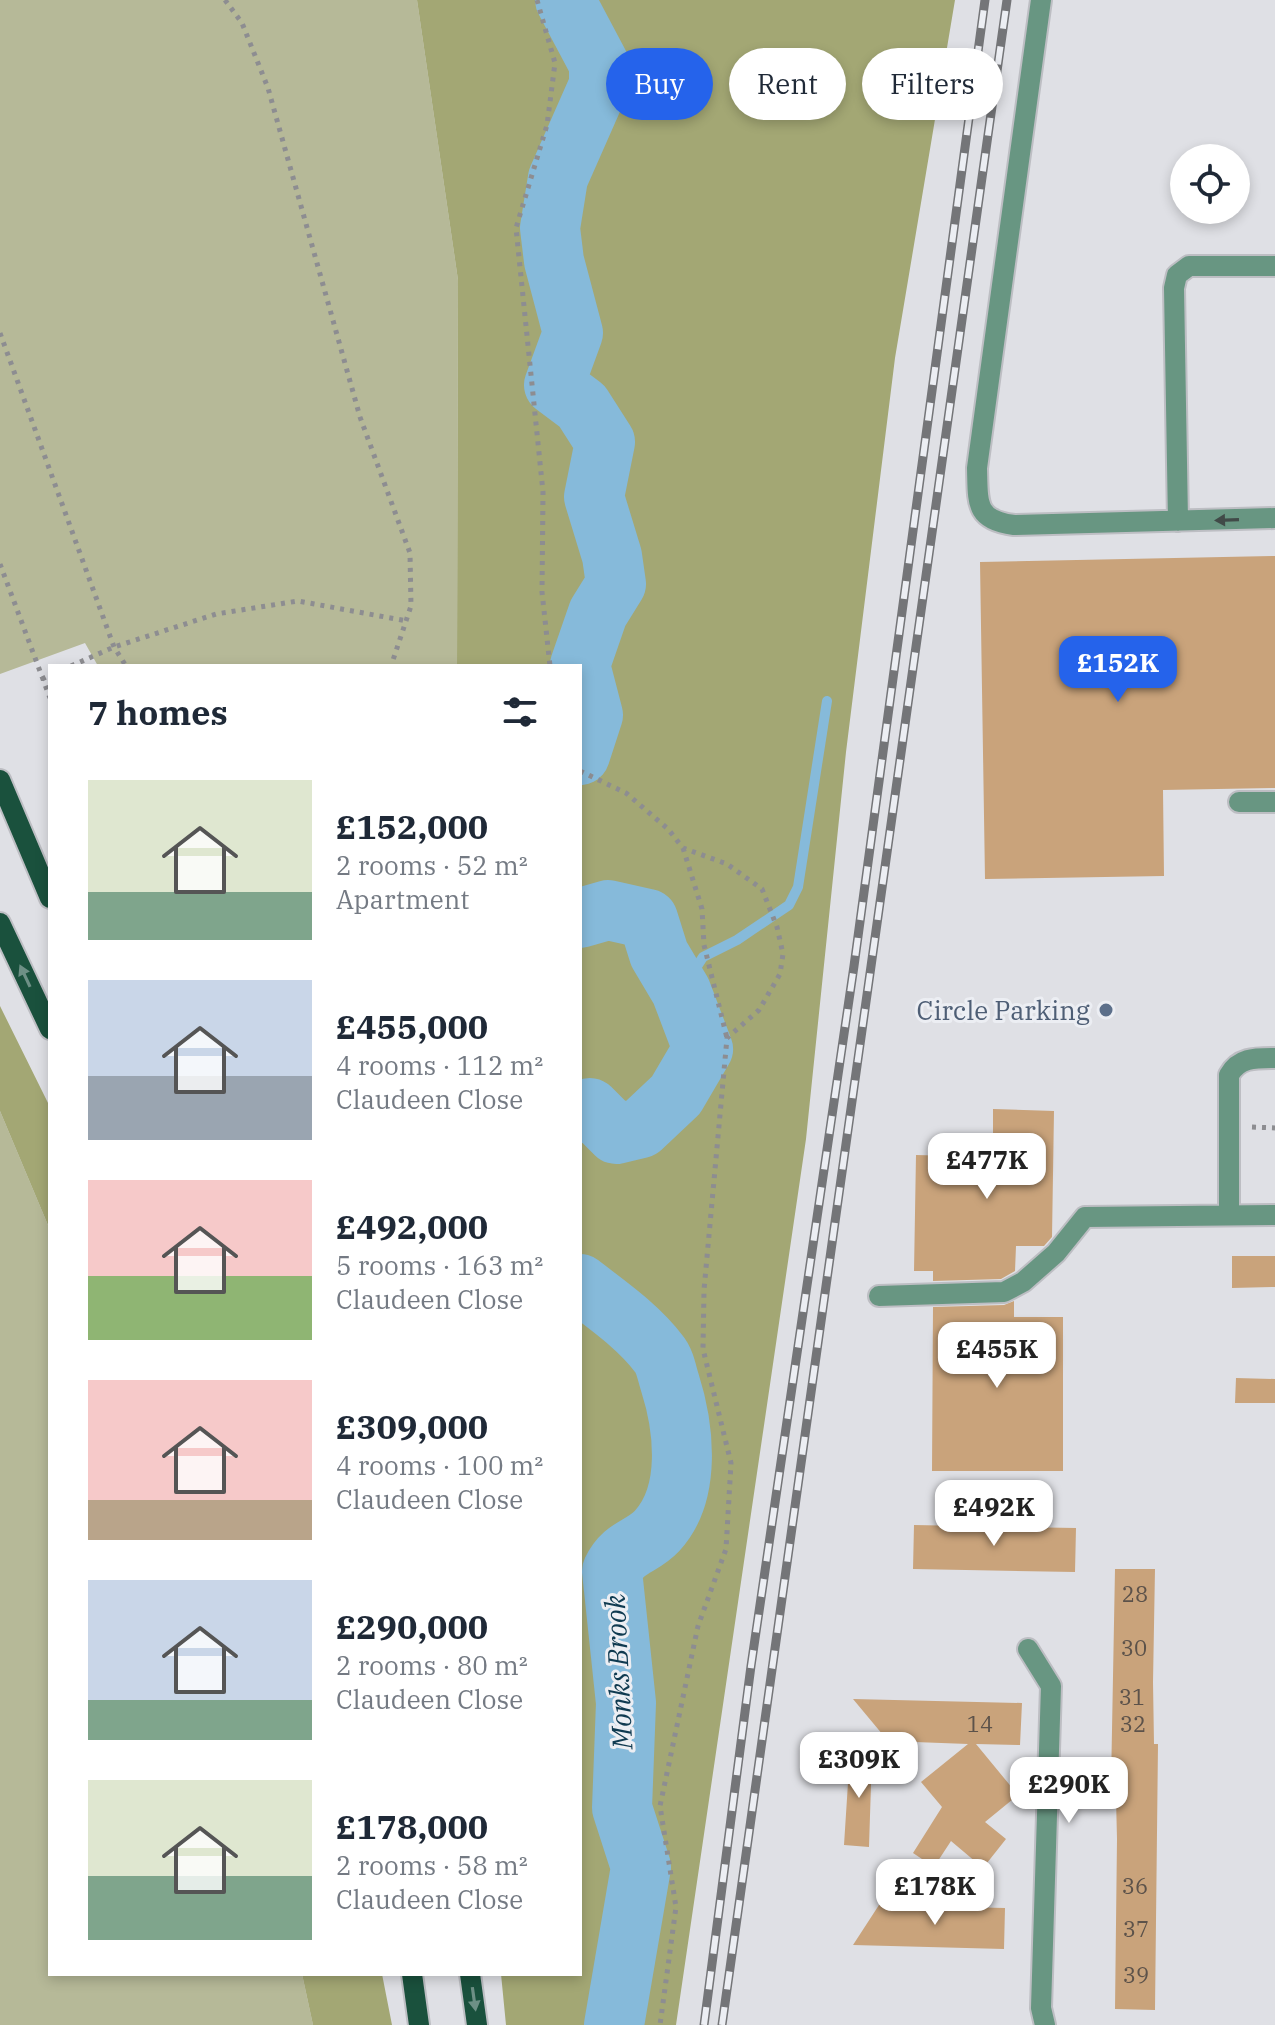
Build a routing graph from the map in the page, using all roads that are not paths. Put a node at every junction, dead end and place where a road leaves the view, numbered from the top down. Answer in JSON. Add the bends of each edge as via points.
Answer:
{"nodes":[{"id":1,"x":1041,"y":0,"type":"edge"},
{"id":2,"x":1275,"y":266,"type":"edge"},
{"id":3,"x":1275,"y":518,"type":"edge"},
{"id":4,"x":1178,"y":521,"type":"junction"},
{"id":5,"x":0,"y":780,"type":"edge"},
{"id":6,"x":1239,"y":802,"type":"dead end"},
{"id":7,"x":1275,"y":802,"type":"edge"},
{"id":8,"x":48,"y":893,"type":"edge"},
{"id":9,"x":0,"y":923,"type":"edge"},
{"id":10,"x":48,"y":1025,"type":"edge"},
{"id":11,"x":1275,"y":1058,"type":"edge"},
{"id":12,"x":1229,"y":1214,"type":"junction"},
{"id":13,"x":1275,"y":1215,"type":"edge"},
{"id":14,"x":879,"y":1296,"type":"dead end"},
{"id":15,"x":1028,"y":1649,"type":"dead end"},
{"id":16,"x":412,"y":1976,"type":"edge"},
{"id":17,"x":470,"y":1976,"type":"edge"},
{"id":18,"x":419,"y":2025,"type":"edge"},
{"id":19,"x":477,"y":2025,"type":"edge"},
{"id":20,"x":1045,"y":2025,"type":"edge"}],
"edges":[{"from":1,"to":4,"type":"street","via":[[977,468],[981,511],[992,522],[1014,525]]},
{"from":2,"to":4,"type":"street","via":[[1189,266],[1177,275]]},
{"from":3,"to":4,"type":"street","one_way":true},
{"from":5,"to":8,"type":"main road"},
{"from":6,"to":7,"type":"street"},
{"from":10,"to":9,"type":"main road","one_way":true},
{"from":11,"to":12,"type":"street","via":[[1248,1058],[1229,1075]]},
{"from":12,"to":13,"type":"street"},
{"from":12,"to":14,"type":"street","via":[[1085,1217],[1056,1253],[1004,1292]]},
{"from":15,"to":20,"type":"street","via":[[1051,1686],[1041,2008]]},
{"from":16,"to":18,"type":"main road"},
{"from":17,"to":19,"type":"main road","one_way":true}]}
